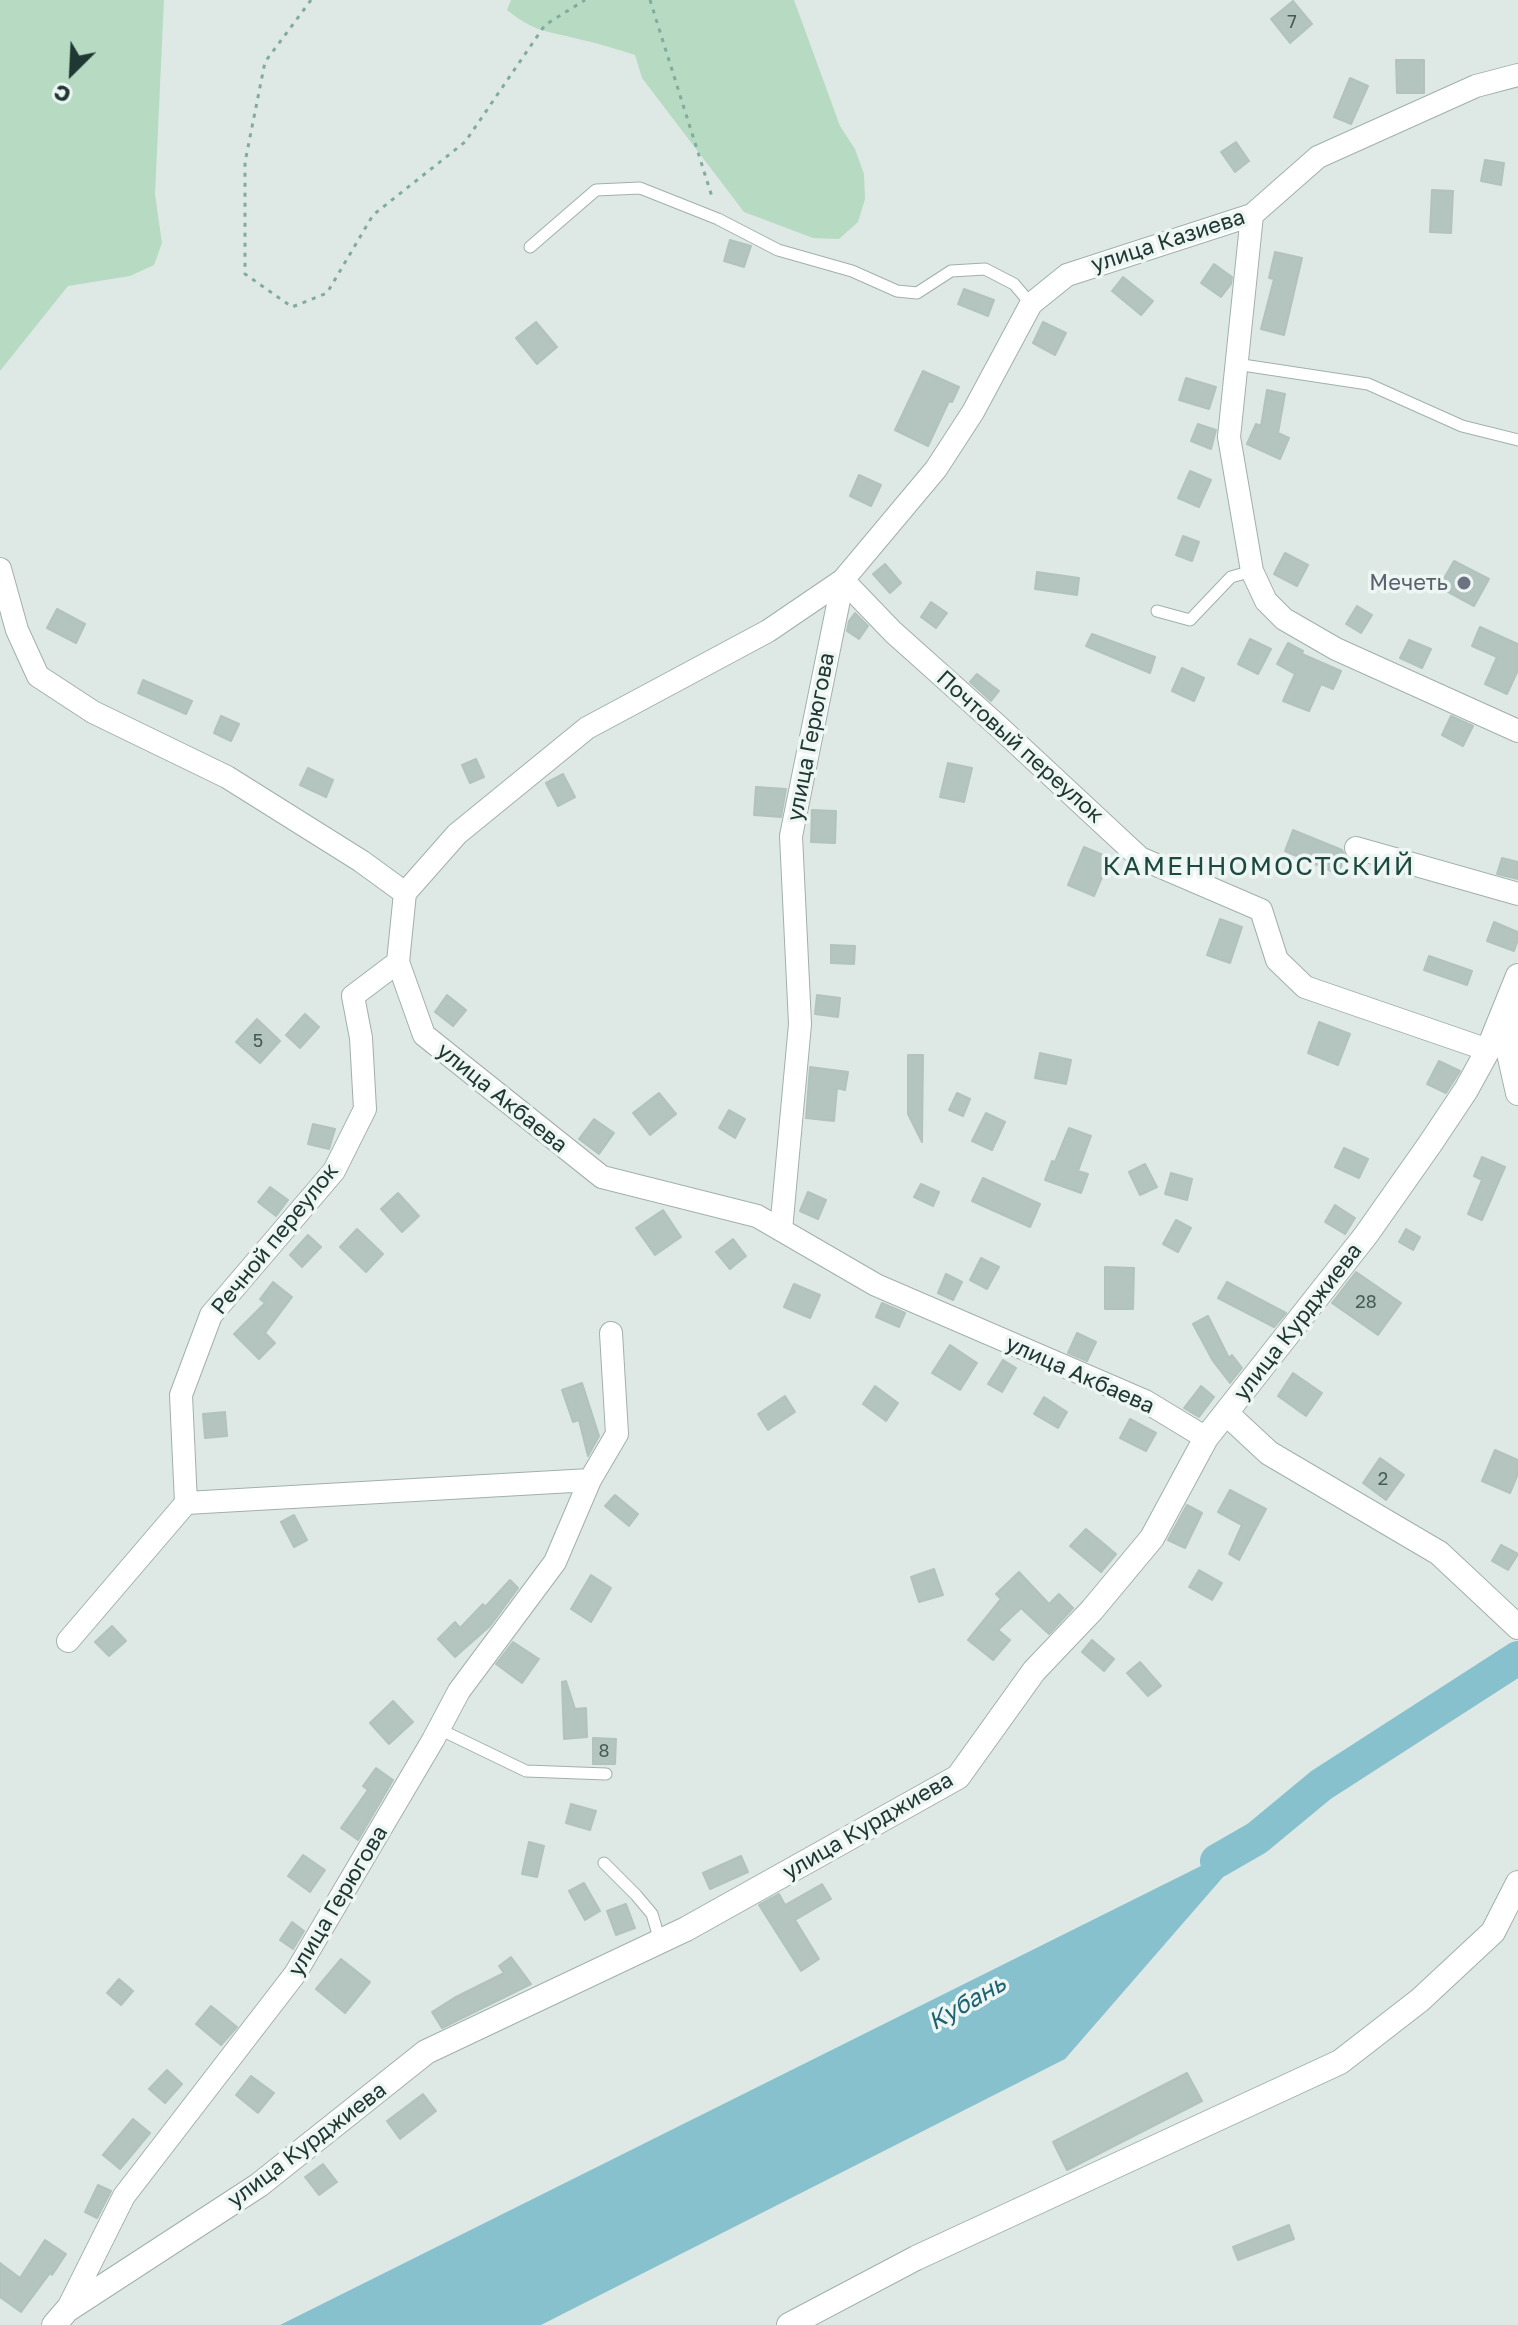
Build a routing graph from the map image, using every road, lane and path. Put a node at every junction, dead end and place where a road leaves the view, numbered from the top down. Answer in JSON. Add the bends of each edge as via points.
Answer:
{"nodes":[{"id":1,"x":311,"y":0,"type":"edge"},
{"id":2,"x":585,"y":0,"type":"edge"},
{"id":3,"x":650,"y":0,"type":"edge"},
{"id":4,"x":1518,"y":75,"type":"edge"},
{"id":5,"x":1252,"y":215,"type":"junction"},
{"id":6,"x":718,"y":219,"type":"junction"},
{"id":7,"x":530,"y":247,"type":"dead end"},
{"id":8,"x":1031,"y":304,"type":"junction"},
{"id":9,"x":1236,"y":364,"type":"junction"},
{"id":10,"x":1518,"y":440,"type":"edge"},
{"id":11,"x":0,"y":569,"type":"edge"},
{"id":12,"x":1252,"y":571,"type":"junction"},
{"id":13,"x":843,"y":580,"type":"junction"},
{"id":14,"x":1157,"y":611,"type":"dead end"},
{"id":15,"x":1518,"y":731,"type":"edge"},
{"id":16,"x":1356,"y":848,"type":"dead end"},
{"id":17,"x":405,"y":893,"type":"junction"},
{"id":18,"x":1518,"y":894,"type":"edge"},
{"id":19,"x":398,"y":962,"type":"junction"},
{"id":20,"x":1518,"y":977,"type":"edge"},
{"id":21,"x":1488,"y":1050,"type":"junction"},
{"id":22,"x":1466,"y":1090,"type":"junction"},
{"id":23,"x":1518,"y":1095,"type":"edge"},
{"id":24,"x":781,"y":1230,"type":"junction"},
{"id":25,"x":611,"y":1333,"type":"dead end"},
{"id":26,"x":1227,"y":1414,"type":"junction"},
{"id":27,"x":1206,"y":1438,"type":"junction"},
{"id":28,"x":590,"y":1480,"type":"junction"},
{"id":29,"x":186,"y":1503,"type":"junction"},
{"id":30,"x":1518,"y":1626,"type":"edge"},
{"id":31,"x":68,"y":1641,"type":"dead end"},
{"id":32,"x":439,"y":1729,"type":"junction"},
{"id":33,"x":606,"y":1774,"type":"dead end"},
{"id":34,"x":604,"y":1863,"type":"dead end"},
{"id":35,"x":1518,"y":1883,"type":"edge"},
{"id":36,"x":660,"y":1941,"type":"junction"},
{"id":37,"x":61,"y":2317,"type":"edge"},
{"id":38,"x":789,"y":2325,"type":"edge"}],
"edges":[{"from":1,"to":2,"type":"path","via":[[265,62],[245,162],[245,274],[292,307],[327,293],[373,215],[465,142],[545,25]]},
{"from":3,"to":6,"type":"path"},
{"from":4,"to":5,"type":"street","name":"улица Казиева","via":[[1476,86],[1318,157]]},
{"from":5,"to":8,"type":"street","name":"улица Казиева","via":[[1067,275]]},
{"from":5,"to":9,"type":"street"},
{"from":6,"to":7,"type":"lane","via":[[640,188],[596,190]]},
{"from":6,"to":8,"type":"lane","via":[[778,250],[852,271],[897,291],[917,293],[951,271],[985,269],[1014,284]]},
{"from":8,"to":13,"type":"street","name":"улица Герюгова","via":[[936,469]]},
{"from":9,"to":10,"type":"lane","via":[[1368,384],[1462,426]]},
{"from":9,"to":12,"type":"street","via":[[1229,437]]},
{"from":11,"to":17,"type":"street","via":[[17,630],[38,676],[93,712],[227,777]]},
{"from":12,"to":14,"type":"lane","via":[[1231,577],[1190,620]]},
{"from":12,"to":15,"type":"street","via":[[1266,601],[1284,619],[1336,649]]},
{"from":13,"to":17,"type":"street","via":[[768,631],[587,728],[457,834]]},
{"from":13,"to":21,"type":"street","name":"Почтовый переулок","via":[[1140,858],[1261,910],[1277,960],[1305,987]]},
{"from":13,"to":24,"type":"street","name":"улица Герюгова","via":[[791,836],[800,1024]]},
{"from":16,"to":18,"type":"street"},
{"from":17,"to":19,"type":"street","name":"улица Акбаева"},
{"from":19,"to":24,"type":"street","name":"улица Акбаева","via":[[424,1035],[602,1177],[757,1216]]},
{"from":19,"to":29,"type":"street","name":"Речной переулок","via":[[353,996],[365,1109],[334,1171],[211,1315],[181,1395]]},
{"from":20,"to":21,"type":"street","name":"улица Курджиева"},
{"from":20,"to":23,"type":"street","via":[[1509,1053]]},
{"from":21,"to":22,"type":"street","name":"улица Курджиева"},
{"from":22,"to":23,"type":"street","via":[[1476,1076],[1499,1080]]},
{"from":22,"to":26,"type":"street","name":"улица Курджиева","via":[[1366,1235]]},
{"from":24,"to":27,"type":"street","name":"улица Акбаева","via":[[876,1285],[1145,1401]]},
{"from":25,"to":28,"type":"street","name":"улица Герюгова","via":[[617,1434]]},
{"from":26,"to":27,"type":"street","name":"улица Курджиева"},
{"from":26,"to":30,"type":"street","via":[[1269,1453],[1439,1553]]},
{"from":27,"to":36,"type":"street","name":"улица Курджиева","via":[[1152,1538],[1034,1671],[958,1777]]},
{"from":28,"to":29,"type":"street"},
{"from":28,"to":32,"type":"street","name":"улица Герюгова","via":[[555,1562],[459,1691]]},
{"from":29,"to":31,"type":"street"},
{"from":32,"to":33,"type":"lane","via":[[526,1771]]},
{"from":32,"to":37,"type":"street","name":"улица Герюгова","via":[[295,1974],[124,2196]]},
{"from":34,"to":36,"type":"lane","via":[[652,1914]]},
{"from":35,"to":38,"type":"street","via":[[1493,1932],[1420,2000],[1340,2062],[916,2258]]},
{"from":36,"to":37,"type":"street","name":"улица Курджиева","via":[[426,2052],[259,2185]]}]}
